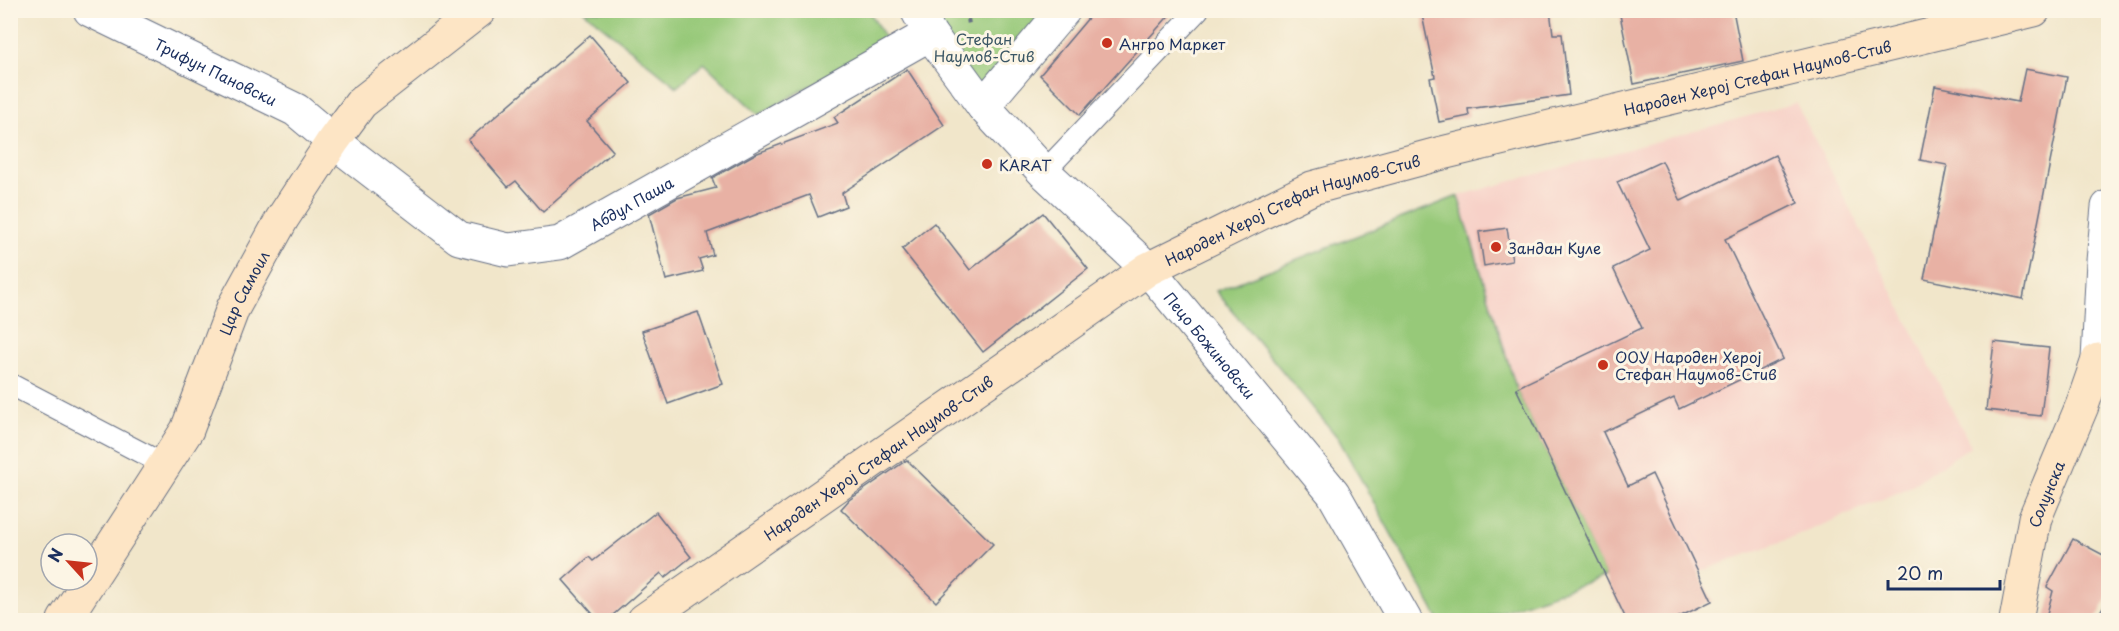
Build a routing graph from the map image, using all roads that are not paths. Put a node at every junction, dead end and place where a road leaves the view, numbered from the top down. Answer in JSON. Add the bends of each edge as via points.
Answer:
{"nodes":[{"id":1,"x":90,"y":10,"type":"edge"},
{"id":2,"x":480,"y":10,"type":"edge"},
{"id":3,"x":1064,"y":10,"type":"edge"},
{"id":4,"x":1198,"y":10,"type":"edge"},
{"id":5,"x":2034,"y":10,"type":"edge"},
{"id":6,"x":924,"y":22,"type":"edge"},
{"id":7,"x":983,"y":106,"type":"junction"},
{"id":8,"x":333,"y":141,"type":"junction"},
{"id":9,"x":1044,"y":172,"type":"junction"},
{"id":10,"x":2109,"y":207,"type":"edge"},
{"id":11,"x":1148,"y":269,"type":"junction"},
{"id":12,"x":2103,"y":360,"type":"edge"},
{"id":13,"x":10,"y":384,"type":"edge"},
{"id":14,"x":2096,"y":406,"type":"edge"},
{"id":15,"x":165,"y":465,"type":"junction"},
{"id":16,"x":64,"y":621,"type":"edge"},
{"id":17,"x":644,"y":621,"type":"edge"},
{"id":18,"x":1405,"y":621,"type":"edge"},
{"id":19,"x":2016,"y":621,"type":"edge"}],
"edges":[{"from":1,"to":8,"type":"street","name":"Трифун Пановски","via":[[296,110]]},
{"from":2,"to":8,"type":"street","name":"Цар Самоил","via":[[361,103]]},
{"from":3,"to":7,"type":"street"},
{"from":4,"to":9,"type":"lane"},
{"from":5,"to":11,"type":"street","name":"Народен Херој Стефан Наумов-Стив","via":[[1312,188]]},
{"from":6,"to":7,"type":"street","name":"Пецо Божиновски"},
{"from":6,"to":8,"type":"street","name":"Абдул Паша","via":[[560,243],[508,250],[459,238]]},
{"from":7,"to":9,"type":"street","name":"Пецо Божиновски"},
{"from":8,"to":15,"type":"street","name":"Цар Самоил","via":[[282,219],[234,308],[187,430]]},
{"from":9,"to":11,"type":"street","name":"Пецо Божиновски"},
{"from":10,"to":12,"type":"street","via":[[2103,261]]},
{"from":11,"to":17,"type":"street","name":"Народен Херој Стефан Наумов-Стив"},
{"from":11,"to":18,"type":"street","name":"Пецо Божиновски","via":[[1333,493]]},
{"from":12,"to":14,"type":"street","name":"Солунска"},
{"from":13,"to":15,"type":"lane"},
{"from":14,"to":19,"type":"street","name":"Солунска","via":[[2035,518]]},
{"from":15,"to":16,"type":"street","name":"Цар Самоил"}]}
